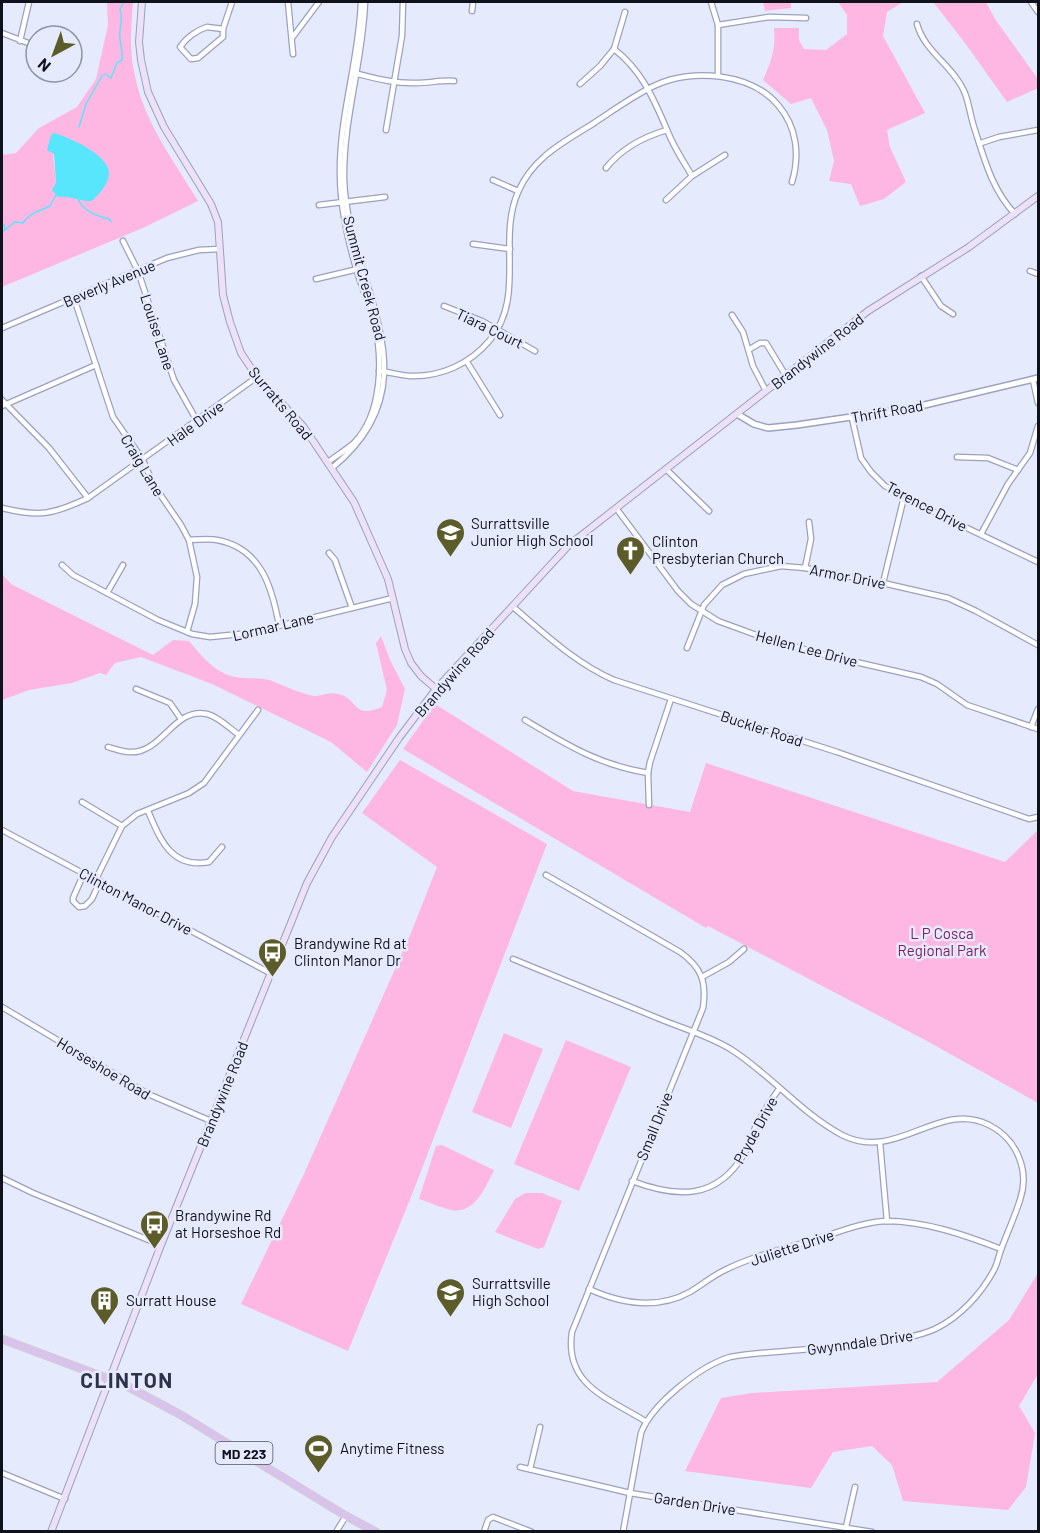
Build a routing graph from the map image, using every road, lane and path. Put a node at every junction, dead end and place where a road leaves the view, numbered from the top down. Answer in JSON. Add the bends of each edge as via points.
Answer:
{"nodes":[{"id":1,"x":28,"y":2,"type":"edge"},
{"id":2,"x":142,"y":2,"type":"edge"},
{"id":3,"x":232,"y":2,"type":"edge"},
{"id":4,"x":288,"y":2,"type":"edge"},
{"id":5,"x":319,"y":2,"type":"edge"},
{"id":6,"x":363,"y":2,"type":"edge"},
{"id":7,"x":403,"y":2,"type":"edge"},
{"id":8,"x":473,"y":2,"type":"edge"},
{"id":9,"x":711,"y":2,"type":"edge"},
{"id":10,"x":1031,"y":2,"type":"edge"},
{"id":11,"x":472,"y":11,"type":"dead end"},
{"id":12,"x":625,"y":12,"type":"dead end"},
{"id":13,"x":1038,"y":12,"type":"edge"},
{"id":14,"x":806,"y":18,"type":"dead end"},
{"id":15,"x":917,"y":24,"type":"dead end"},
{"id":16,"x":718,"y":25,"type":"junction"},
{"id":17,"x":223,"y":29,"type":"junction"},
{"id":18,"x":2,"y":33,"type":"edge"},
{"id":19,"x":292,"y":38,"type":"junction"},
{"id":20,"x":20,"y":41,"type":"junction"},
{"id":21,"x":24,"y":42,"type":"edge"},
{"id":22,"x":614,"y":49,"type":"junction"},
{"id":23,"x":293,"y":54,"type":"dead end"},
{"id":24,"x":354,"y":73,"type":"junction"},
{"id":25,"x":718,"y":75,"type":"junction"},
{"id":26,"x":454,"y":81,"type":"dead end"},
{"id":27,"x":394,"y":82,"type":"junction"},
{"id":28,"x":580,"y":84,"type":"dead end"},
{"id":29,"x":649,"y":88,"type":"junction"},
{"id":30,"x":386,"y":130,"type":"dead end"},
{"id":31,"x":667,"y":130,"type":"junction"},
{"id":32,"x":1038,"y":130,"type":"edge"},
{"id":33,"x":981,"y":144,"type":"junction"},
{"id":34,"x":725,"y":155,"type":"dead end"},
{"id":35,"x":606,"y":168,"type":"dead end"},
{"id":36,"x":692,"y":176,"type":"junction"},
{"id":37,"x":493,"y":180,"type":"dead end"},
{"id":38,"x":792,"y":182,"type":"dead end"},
{"id":39,"x":518,"y":191,"type":"junction"},
{"id":40,"x":1038,"y":196,"type":"edge"},
{"id":41,"x":385,"y":197,"type":"dead end"},
{"id":42,"x":666,"y":200,"type":"dead end"},
{"id":43,"x":343,"y":202,"type":"junction"},
{"id":44,"x":319,"y":205,"type":"dead end"},
{"id":45,"x":1015,"y":214,"type":"junction"},
{"id":46,"x":123,"y":241,"type":"dead end"},
{"id":47,"x":472,"y":244,"type":"dead end"},
{"id":48,"x":220,"y":249,"type":"junction"},
{"id":49,"x":510,"y":249,"type":"junction"},
{"id":50,"x":359,"y":269,"type":"junction"},
{"id":51,"x":138,"y":271,"type":"junction"},
{"id":52,"x":1030,"y":271,"type":"dead end"},
{"id":53,"x":1038,"y":274,"type":"edge"},
{"id":54,"x":921,"y":276,"type":"junction"},
{"id":55,"x":316,"y":279,"type":"dead end"},
{"id":56,"x":74,"y":298,"type":"junction"},
{"id":57,"x":444,"y":306,"type":"dead end"},
{"id":58,"x":953,"y":314,"type":"dead end"},
{"id":59,"x":732,"y":315,"type":"dead end"},
{"id":60,"x":2,"y":328,"type":"edge"},
{"id":61,"x":498,"y":329,"type":"junction"},
{"id":62,"x":750,"y":349,"type":"junction"},
{"id":63,"x":535,"y":351,"type":"dead end"},
{"id":64,"x":467,"y":362,"type":"junction"},
{"id":65,"x":96,"y":364,"type":"junction"},
{"id":66,"x":381,"y":371,"type":"junction"},
{"id":67,"x":786,"y":376,"type":"junction"},
{"id":68,"x":257,"y":377,"type":"junction"},
{"id":69,"x":1035,"y":379,"type":"edge"},
{"id":70,"x":766,"y":391,"type":"junction"},
{"id":71,"x":3,"y":403,"type":"edge"},
{"id":72,"x":1038,"y":403,"type":"edge"},
{"id":73,"x":737,"y":414,"type":"junction"},
{"id":74,"x":500,"y":415,"type":"dead end"},
{"id":75,"x":852,"y":418,"type":"junction"},
{"id":76,"x":197,"y":421,"type":"junction"},
{"id":77,"x":1038,"y":426,"type":"edge"},
{"id":78,"x":957,"y":458,"type":"dead end"},
{"id":79,"x":143,"y":460,"type":"junction"},
{"id":80,"x":328,"y":462,"type":"junction"},
{"id":81,"x":332,"y":468,"type":"junction"},
{"id":82,"x":666,"y":468,"type":"junction"},
{"id":83,"x":1018,"y":470,"type":"junction"},
{"id":84,"x":904,"y":497,"type":"junction"},
{"id":85,"x":88,"y":498,"type":"junction"},
{"id":86,"x":2,"y":508,"type":"edge"},
{"id":87,"x":616,"y":508,"type":"junction"},
{"id":88,"x":709,"y":511,"type":"dead end"},
{"id":89,"x":809,"y":522,"type":"dead end"},
{"id":90,"x":981,"y":534,"type":"junction"},
{"id":91,"x":189,"y":540,"type":"junction"},
{"id":92,"x":329,"y":553,"type":"dead end"},
{"id":93,"x":1038,"y":562,"type":"edge"},
{"id":94,"x":62,"y":565,"type":"dead end"},
{"id":95,"x":123,"y":565,"type":"dead end"},
{"id":96,"x":805,"y":568,"type":"junction"},
{"id":97,"x":883,"y":583,"type":"junction"},
{"id":98,"x":107,"y":593,"type":"junction"},
{"id":99,"x":393,"y":598,"type":"junction"},
{"id":100,"x":512,"y":606,"type":"junction"},
{"id":101,"x":352,"y":608,"type":"junction"},
{"id":102,"x":701,"y":611,"type":"junction"},
{"id":103,"x":279,"y":625,"type":"junction"},
{"id":104,"x":187,"y":632,"type":"junction"},
{"id":105,"x":1038,"y":645,"type":"edge"},
{"id":106,"x":687,"y":648,"type":"dead end"},
{"id":107,"x":136,"y":689,"type":"dead end"},
{"id":108,"x":436,"y":689,"type":"junction"},
{"id":109,"x":670,"y":699,"type":"junction"},
{"id":110,"x":1038,"y":709,"type":"edge"},
{"id":111,"x":258,"y":710,"type":"dead end"},
{"id":112,"x":181,"y":719,"type":"junction"},
{"id":113,"x":525,"y":720,"type":"dead end"},
{"id":114,"x":1031,"y":727,"type":"junction"},
{"id":115,"x":1038,"y":729,"type":"edge"},
{"id":116,"x":239,"y":735,"type":"junction"},
{"id":117,"x":108,"y":747,"type":"dead end"},
{"id":118,"x":648,"y":773,"type":"junction"},
{"id":119,"x":82,"y":802,"type":"dead end"},
{"id":120,"x":650,"y":805,"type":"dead end"},
{"id":121,"x":148,"y":811,"type":"junction"},
{"id":122,"x":1038,"y":817,"type":"edge"},
{"id":123,"x":122,"y":826,"type":"junction"},
{"id":124,"x":2,"y":830,"type":"edge"},
{"id":125,"x":222,"y":847,"type":"dead end"},
{"id":126,"x":84,"y":873,"type":"junction"},
{"id":127,"x":546,"y":874,"type":"dead end"},
{"id":128,"x":98,"y":880,"type":"junction"},
{"id":129,"x":744,"y":949,"type":"dead end"},
{"id":130,"x":513,"y":959,"type":"dead end"},
{"id":131,"x":270,"y":973,"type":"junction"},
{"id":132,"x":702,"y":977,"type":"junction"},
{"id":133,"x":2,"y":1007,"type":"edge"},
{"id":134,"x":692,"y":1032,"type":"junction"},
{"id":135,"x":779,"y":1089,"type":"junction"},
{"id":136,"x":211,"y":1120,"type":"junction"},
{"id":137,"x":880,"y":1143,"type":"junction"},
{"id":138,"x":2,"y":1178,"type":"edge"},
{"id":139,"x":632,"y":1181,"type":"junction"},
{"id":140,"x":887,"y":1221,"type":"junction"},
{"id":141,"x":161,"y":1245,"type":"junction"},
{"id":142,"x":1001,"y":1249,"type":"junction"},
{"id":143,"x":589,"y":1289,"type":"junction"},
{"id":144,"x":2,"y":1339,"type":"edge"},
{"id":145,"x":110,"y":1379,"type":"junction"},
{"id":146,"x":645,"y":1421,"type":"junction"},
{"id":147,"x":540,"y":1427,"type":"dead end"},
{"id":148,"x":520,"y":1467,"type":"dead end"},
{"id":149,"x":530,"y":1469,"type":"junction"},
{"id":150,"x":2,"y":1473,"type":"edge"},
{"id":151,"x":855,"y":1487,"type":"dead end"},
{"id":152,"x":630,"y":1493,"type":"junction"},
{"id":153,"x":65,"y":1499,"type":"junction"},
{"id":154,"x":346,"y":1516,"type":"junction"},
{"id":155,"x":846,"y":1527,"type":"junction"},
{"id":156,"x":51,"y":1532,"type":"edge"},
{"id":157,"x":336,"y":1532,"type":"edge"},
{"id":158,"x":376,"y":1532,"type":"edge"},
{"id":159,"x":484,"y":1532,"type":"edge"},
{"id":160,"x":532,"y":1532,"type":"edge"},
{"id":161,"x":623,"y":1532,"type":"edge"},
{"id":162,"x":872,"y":1532,"type":"edge"}],
"edges":[{"from":1,"to":20,"type":"street"},
{"from":2,"to":48,"type":"main road","name":"Surratts Road","via":[[139,42],[148,92],[164,127],[211,204],[220,227]]},
{"from":3,"to":17,"type":"street"},
{"from":4,"to":19,"type":"street"},
{"from":5,"to":19,"type":"street"},
{"from":6,"to":24,"type":"street","name":"Summit Creek Road"},
{"from":7,"to":27,"type":"street"},
{"from":8,"to":11,"type":"street"},
{"from":9,"to":16,"type":"street"},
{"from":10,"to":13,"type":"street"},
{"from":12,"to":22,"type":"street"},
{"from":14,"to":16,"type":"street","via":[[769,17]]},
{"from":15,"to":33,"type":"street","via":[[922,39],[964,91]]},
{"from":16,"to":25,"type":"street"},
{"from":17,"to":17,"type":"street","via":[[223,37],[198,57],[191,59],[181,50],[183,42],[201,29]]},
{"from":18,"to":20,"type":"street"},
{"from":19,"to":23,"type":"street"},
{"from":20,"to":21,"type":"street"},
{"from":22,"to":28,"type":"street"},
{"from":22,"to":29,"type":"street"},
{"from":24,"to":27,"type":"street"},
{"from":24,"to":43,"type":"street","name":"Summit Creek Road","via":[[340,143]]},
{"from":25,"to":29,"type":"street","via":[[678,79]]},
{"from":25,"to":38,"type":"street","via":[[756,88],[784,112],[797,149]]},
{"from":26,"to":27,"type":"street"},
{"from":27,"to":30,"type":"street"},
{"from":29,"to":31,"type":"street"},
{"from":29,"to":39,"type":"street","via":[[547,152]]},
{"from":31,"to":35,"type":"street","via":[[635,142]]},
{"from":31,"to":36,"type":"street"},
{"from":32,"to":33,"type":"street"},
{"from":33,"to":45,"type":"street","via":[[995,188]]},
{"from":34,"to":36,"type":"street"},
{"from":36,"to":42,"type":"street"},
{"from":37,"to":39,"type":"street"},
{"from":39,"to":49,"type":"street"},
{"from":40,"to":45,"type":"main road","name":"Brandywine Road"},
{"from":41,"to":43,"type":"street"},
{"from":43,"to":44,"type":"street"},
{"from":43,"to":50,"type":"street","name":"Summit Creek Road"},
{"from":45,"to":54,"type":"main road","name":"Brandywine Road"},
{"from":46,"to":51,"type":"street","name":"Louise Lane"},
{"from":47,"to":49,"type":"street"},
{"from":48,"to":51,"type":"street","name":"Beverly Avenue","via":[[176,255]]},
{"from":48,"to":68,"type":"main road","name":"Surratts Road","via":[[223,295],[230,322],[241,353]]},
{"from":49,"to":61,"type":"street","via":[[508,303]]},
{"from":50,"to":55,"type":"street"},
{"from":50,"to":66,"type":"street","name":"Summit Creek Road","via":[[381,331]]},
{"from":51,"to":56,"type":"street","name":"Beverly Avenue"},
{"from":51,"to":76,"type":"street","name":"Louise Lane","via":[[174,380]]},
{"from":52,"to":53,"type":"street"},
{"from":54,"to":58,"type":"street","via":[[940,306]]},
{"from":54,"to":67,"type":"main road","name":"Brandywine Road","via":[[868,311]]},
{"from":56,"to":60,"type":"street","name":"Beverly Avenue"},
{"from":56,"to":65,"type":"street","name":"Craig Lane"},
{"from":57,"to":61,"type":"street","name":"Tiara Court"},
{"from":59,"to":62,"type":"street"},
{"from":61,"to":63,"type":"street","name":"Tiara Court"},
{"from":61,"to":64,"type":"street"},
{"from":62,"to":67,"type":"street","via":[[766,344]]},
{"from":62,"to":70,"type":"street","via":[[753,366]]},
{"from":64,"to":66,"type":"street","via":[[432,375]]},
{"from":64,"to":74,"type":"street"},
{"from":65,"to":71,"type":"street"},
{"from":65,"to":79,"type":"street","name":"Craig Lane","via":[[113,417]]},
{"from":66,"to":80,"type":"street","name":"Summit Creek Road","via":[[365,426],[353,443]]},
{"from":66,"to":81,"type":"street","name":"Summit Creek Road","via":[[378,405],[369,428]]},
{"from":67,"to":70,"type":"main road","name":"Brandywine Road"},
{"from":68,"to":76,"type":"street","name":"Hale Drive"},
{"from":68,"to":80,"type":"main road","name":"Surratts Road","via":[[288,409]]},
{"from":69,"to":72,"type":"street"},
{"from":69,"to":75,"type":"street","name":"Thrift Road"},
{"from":70,"to":73,"type":"main road","name":"Brandywine Road"},
{"from":71,"to":85,"type":"street","via":[[56,454]]},
{"from":73,"to":75,"type":"street","name":"Thrift Road","via":[[768,428]]},
{"from":73,"to":82,"type":"main road","name":"Brandywine Road"},
{"from":75,"to":84,"type":"street","name":"Terence Drive","via":[[865,466],[885,486]]},
{"from":76,"to":79,"type":"street","name":"Hale Drive"},
{"from":77,"to":83,"type":"street","via":[[1032,448]]},
{"from":78,"to":83,"type":"street","via":[[988,458]]},
{"from":79,"to":85,"type":"street","name":"Hale Drive"},
{"from":79,"to":91,"type":"street","name":"Craig Lane","via":[[153,484]]},
{"from":80,"to":81,"type":"main road","name":"Surratts Road"},
{"from":81,"to":99,"type":"main road","name":"Surratts Road","via":[[363,520]]},
{"from":82,"to":87,"type":"main road","name":"Brandywine Road"},
{"from":82,"to":88,"type":"street"},
{"from":83,"to":90,"type":"street"},
{"from":84,"to":90,"type":"street","name":"Terence Drive"},
{"from":84,"to":97,"type":"street"},
{"from":85,"to":86,"type":"street","name":"Hale Drive","via":[[39,515]]},
{"from":87,"to":100,"type":"main road","name":"Brandywine Road","via":[[569,545]]},
{"from":87,"to":102,"type":"street","name":"Hellen Lee Drive","via":[[678,591]]},
{"from":89,"to":96,"type":"street","via":[[811,539]]},
{"from":90,"to":93,"type":"street","name":"Terence Drive"},
{"from":91,"to":103,"type":"street","via":[[217,540],[254,559],[266,575]]},
{"from":91,"to":104,"type":"street","name":"Craig Lane","via":[[197,578]]},
{"from":92,"to":101,"type":"street"},
{"from":94,"to":98,"type":"street","name":"Lormar Lane"},
{"from":95,"to":98,"type":"street"},
{"from":96,"to":97,"type":"street","name":"Armor Drive"},
{"from":96,"to":102,"type":"street","name":"Armor Drive","via":[[781,566],[744,574],[722,585]]},
{"from":97,"to":105,"type":"street","name":"Armor Drive","via":[[961,603]]},
{"from":98,"to":104,"type":"street","name":"Lormar Lane"},
{"from":99,"to":101,"type":"street","name":"Lormar Lane"},
{"from":99,"to":108,"type":"main road","name":"Surratts Road","via":[[411,663]]},
{"from":100,"to":108,"type":"main road","name":"Brandywine Road"},
{"from":100,"to":109,"type":"street","name":"Buckler Road","via":[[590,668]]},
{"from":101,"to":103,"type":"street","name":"Lormar Lane"},
{"from":102,"to":106,"type":"street","name":"Armor Drive"},
{"from":102,"to":114,"type":"street","name":"Hellen Lee Drive","via":[[729,626],[821,654],[921,677],[967,705]]},
{"from":103,"to":104,"type":"street","name":"Lormar Lane","via":[[227,637],[210,638]]},
{"from":107,"to":112,"type":"street","via":[[170,704]]},
{"from":108,"to":131,"type":"main road","name":"Brandywine Road","via":[[318,860]]},
{"from":109,"to":118,"type":"street"},
{"from":109,"to":122,"type":"street","name":"Buckler Road","via":[[1029,819]]},
{"from":110,"to":114,"type":"street"},
{"from":111,"to":116,"type":"street"},
{"from":112,"to":116,"type":"street","via":[[207,714]]},
{"from":112,"to":117,"type":"street","via":[[148,748],[128,752]]},
{"from":113,"to":118,"type":"street","via":[[600,762]]},
{"from":114,"to":115,"type":"street","name":"Hellen Lee Drive"},
{"from":116,"to":121,"type":"street","via":[[204,783]]},
{"from":118,"to":120,"type":"street"},
{"from":119,"to":123,"type":"street"},
{"from":121,"to":123,"type":"street"},
{"from":121,"to":125,"type":"street","via":[[163,843],[182,860],[209,862]]},
{"from":123,"to":128,"type":"street"},
{"from":124,"to":126,"type":"street","name":"Clinton Manor Drive"},
{"from":126,"to":128,"type":"street","name":"Clinton Manor Drive"},
{"from":126,"to":128,"type":"street","via":[[73,898],[79,907],[88,905]]},
{"from":127,"to":132,"type":"street","via":[[680,951],[695,964]]},
{"from":128,"to":131,"type":"street","name":"Clinton Manor Drive"},
{"from":129,"to":132,"type":"street"},
{"from":130,"to":134,"type":"street","name":"Gwynndale Drive"},
{"from":131,"to":136,"type":"main road","name":"Brandywine Road"},
{"from":132,"to":134,"type":"street","name":"Small Drive","via":[[703,1008]]},
{"from":133,"to":136,"type":"street","name":"Horseshoe Road","via":[[149,1095]]},
{"from":134,"to":135,"type":"street","name":"Gwynndale Drive","via":[[733,1050]]},
{"from":134,"to":139,"type":"street","name":"Small Drive"},
{"from":135,"to":137,"type":"street","name":"Gwynndale Drive","via":[[841,1134]]},
{"from":135,"to":139,"type":"street","name":"Pryde Drive","via":[[762,1114],[746,1152],[720,1181],[699,1191],[679,1194]]},
{"from":136,"to":141,"type":"main road","name":"Brandywine Road"},
{"from":137,"to":140,"type":"street"},
{"from":137,"to":142,"type":"street","name":"Gwynndale Drive","via":[[964,1118],[990,1125],[1003,1135],[1018,1154],[1024,1178]]},
{"from":138,"to":141,"type":"street"},
{"from":139,"to":143,"type":"street","name":"Small Drive"},
{"from":140,"to":142,"type":"street","name":"Juliette Drive","via":[[929,1226]]},
{"from":140,"to":143,"type":"street","name":"Juliette Drive","via":[[764,1254],[664,1302],[626,1302]]},
{"from":141,"to":145,"type":"main road","name":"Brandywine Road"},
{"from":142,"to":146,"type":"street","name":"Gwynndale Drive","via":[[995,1268],[968,1305],[934,1330],[889,1341],[738,1355],[721,1360],[692,1377]]},
{"from":143,"to":146,"type":"street","name":"Small Drive","via":[[572,1332],[575,1366],[591,1389]]},
{"from":144,"to":145,"type":"main road","number":"MD 223"},
{"from":145,"to":153,"type":"main road","name":"Brandywine Road"},
{"from":145,"to":154,"type":"main road","number":"MD 223","via":[[181,1414]]},
{"from":146,"to":152,"type":"street"},
{"from":147,"to":149,"type":"street"},
{"from":148,"to":149,"type":"street","name":"Garden Drive"},
{"from":149,"to":152,"type":"street","name":"Garden Drive"},
{"from":150,"to":153,"type":"street"},
{"from":151,"to":155,"type":"street"},
{"from":152,"to":155,"type":"street","name":"Garden Drive"},
{"from":152,"to":161,"type":"street"},
{"from":153,"to":156,"type":"main road","name":"Brandywine Road"},
{"from":154,"to":157,"type":"street"},
{"from":154,"to":158,"type":"main road","number":"MD 223"},
{"from":155,"to":162,"type":"street","name":"Garden Drive"},
{"from":159,"to":160,"type":"street","via":[[493,1517]]}]}
